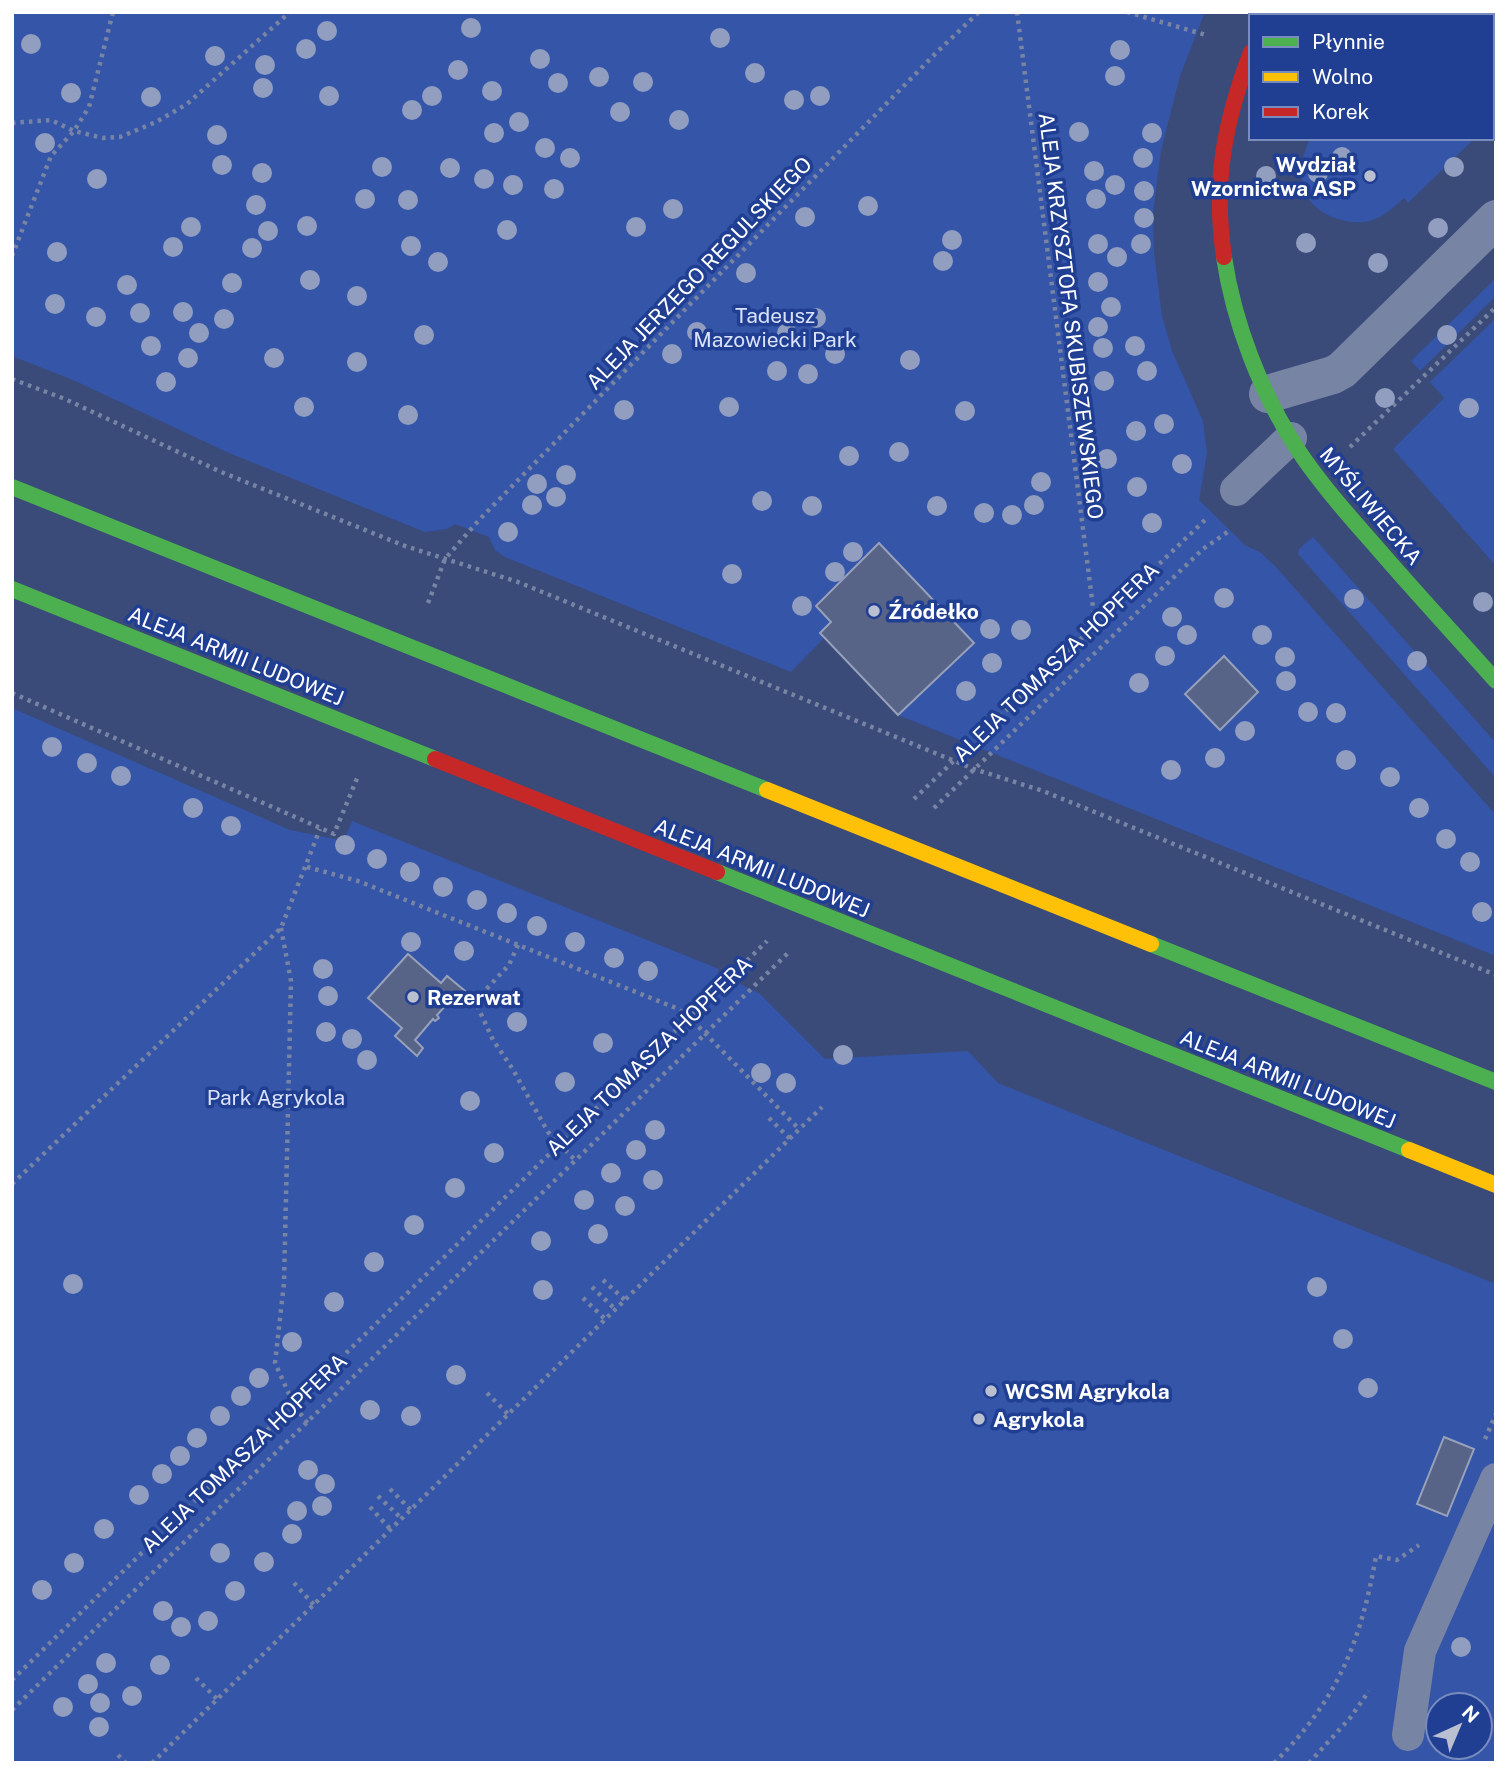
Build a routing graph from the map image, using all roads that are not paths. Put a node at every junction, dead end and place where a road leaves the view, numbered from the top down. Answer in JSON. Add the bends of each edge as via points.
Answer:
{"nodes":[{"id":1,"x":1249,"y":58,"type":"edge"},
{"id":2,"x":1496,"y":219,"type":"edge"},
{"id":3,"x":1268,"y":394,"type":"junction"},
{"id":4,"x":1291,"y":438,"type":"junction"},
{"id":5,"x":12,"y":487,"type":"edge"},
{"id":6,"x":1237,"y":490,"type":"road end"},
{"id":7,"x":12,"y":589,"type":"edge"},
{"id":8,"x":1496,"y":681,"type":"edge"},
{"id":9,"x":1496,"y":1082,"type":"edge"},
{"id":10,"x":1496,"y":1185,"type":"edge"},
{"id":11,"x":1496,"y":1479,"type":"edge"},
{"id":12,"x":1408,"y":1735,"type":"dead end"}],
"edges":[{"from":1,"to":3,"type":"main road","name":"MYŚLIWIECKA","via":[[1222,152],[1219,227],[1233,298]]},
{"from":2,"to":3,"type":"street","via":[[1342,370]]},
{"from":3,"to":4,"type":"main road","name":"MYŚLIWIECKA"},
{"from":4,"to":6,"type":"lane"},
{"from":4,"to":8,"type":"main road","name":"MYŚLIWIECKA","via":[[1333,498]]},
{"from":5,"to":9,"type":"main road","bridge":true},
{"from":7,"to":10,"type":"main road","name":"ALEJA ARMII LUDOWEJ","bridge":true},
{"from":11,"to":12,"type":"lane","via":[[1420,1651]]}]}
